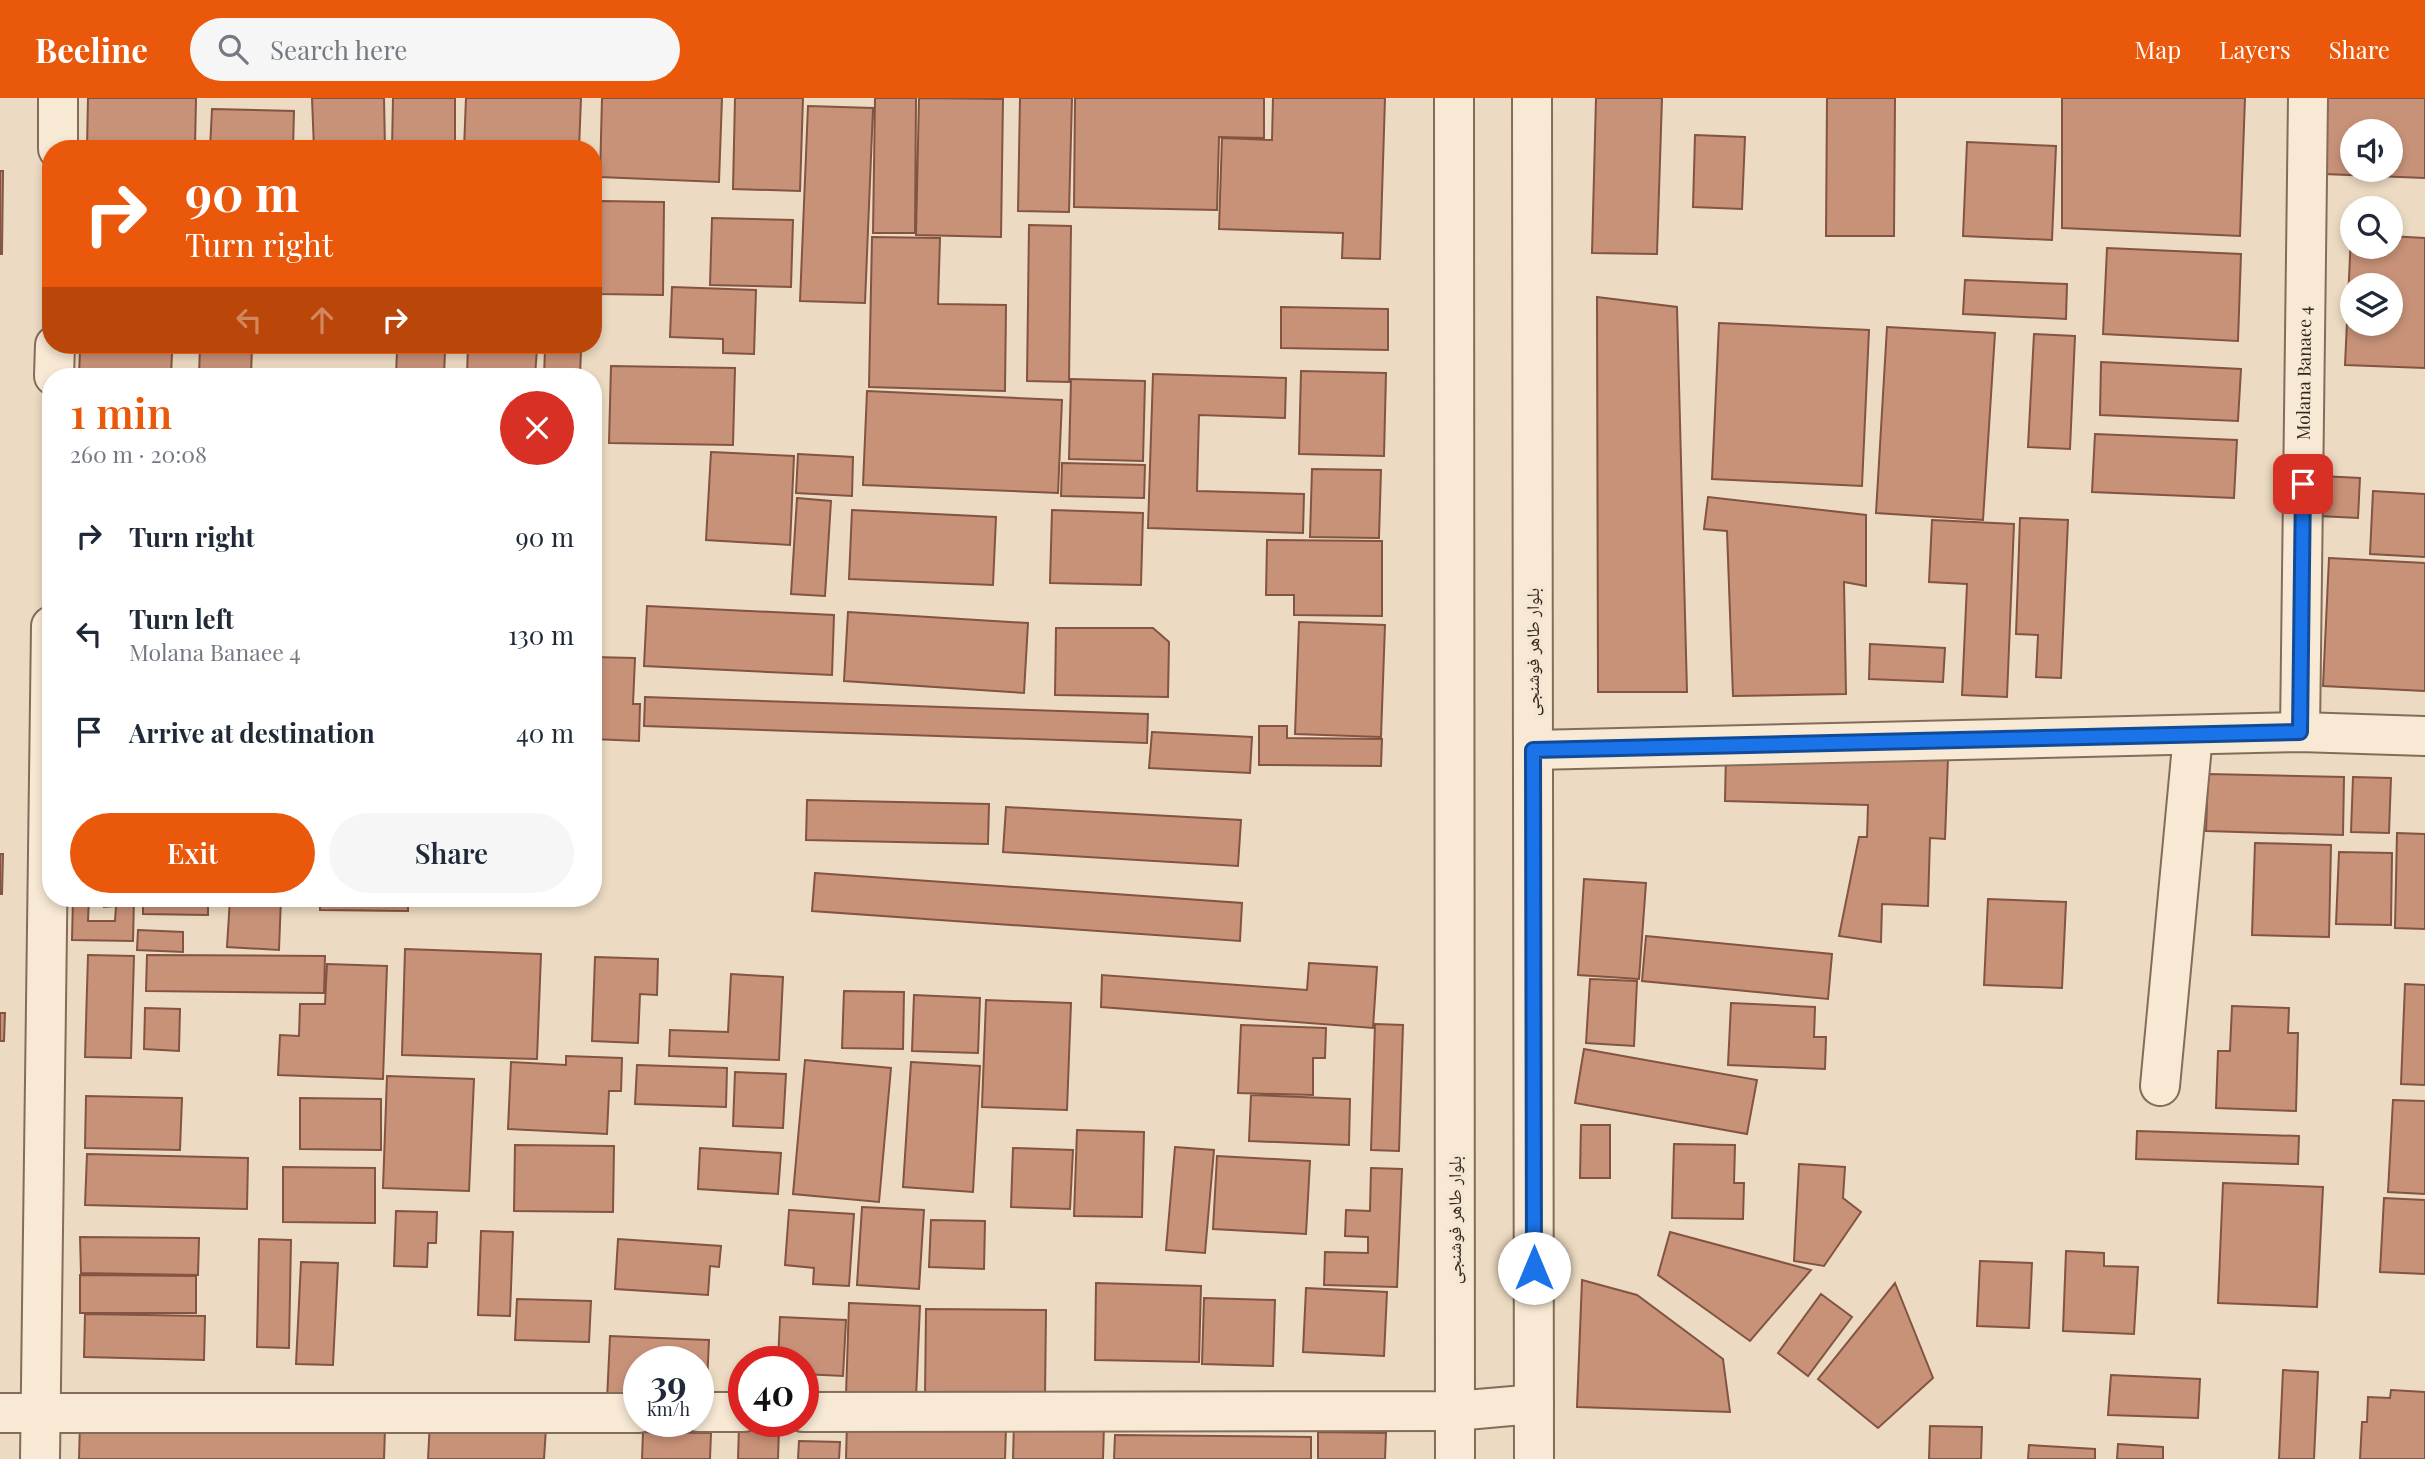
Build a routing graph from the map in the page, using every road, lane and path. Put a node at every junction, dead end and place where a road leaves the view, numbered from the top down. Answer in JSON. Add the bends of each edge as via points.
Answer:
{"nodes":[{"id":1,"x":58,"y":98,"type":"edge"},
{"id":2,"x":1454,"y":98,"type":"edge"},
{"id":3,"x":1532,"y":98,"type":"edge"},
{"id":4,"x":2308,"y":98,"type":"edge"},
{"id":5,"x":58,"y":140,"type":"edge"},
{"id":6,"x":2300,"y":732,"type":"junction"},
{"id":7,"x":2193,"y":735,"type":"junction"},
{"id":8,"x":2425,"y":736,"type":"edge"},
{"id":9,"x":1533,"y":750,"type":"junction"},
{"id":10,"x":47,"y":907,"type":"edge"},
{"id":11,"x":2160,"y":1086,"type":"dead end"},
{"id":12,"x":1534,"y":1404,"type":"junction"},
{"id":13,"x":1455,"y":1411,"type":"junction"},
{"id":14,"x":819,"y":1412,"type":"edge"},
{"id":15,"x":0,"y":1413,"type":"edge"},
{"id":16,"x":623,"y":1413,"type":"edge"},
{"id":17,"x":39,"y":1414,"type":"junction"},
{"id":18,"x":40,"y":1459,"type":"edge"},
{"id":19,"x":1455,"y":1459,"type":"edge"},
{"id":20,"x":1534,"y":1459,"type":"edge"}],
"edges":[{"from":1,"to":5,"type":"street"},
{"from":2,"to":13,"type":"street","name":"بلوار طاهر فوشنجی"},
{"from":3,"to":9,"type":"street","name":"بلوار طاهر فوشنجی"},
{"from":4,"to":6,"type":"street","name":"Molana Banaee 4"},
{"from":6,"to":7,"type":"street"},
{"from":6,"to":8,"type":"street"},
{"from":7,"to":9,"type":"street"},
{"from":7,"to":11,"type":"street"},
{"from":9,"to":12,"type":"street","name":"بلوار طاهر فوشنجی"},
{"from":10,"to":17,"type":"street"},
{"from":12,"to":13,"type":"street"},
{"from":12,"to":20,"type":"street","name":"بلوار طاهر فوشنجی"},
{"from":13,"to":14,"type":"street"},
{"from":13,"to":19,"type":"street","name":"بلوار طاهر فوشنجی"},
{"from":15,"to":17,"type":"street"},
{"from":16,"to":17,"type":"street"},
{"from":17,"to":18,"type":"street"}]}
